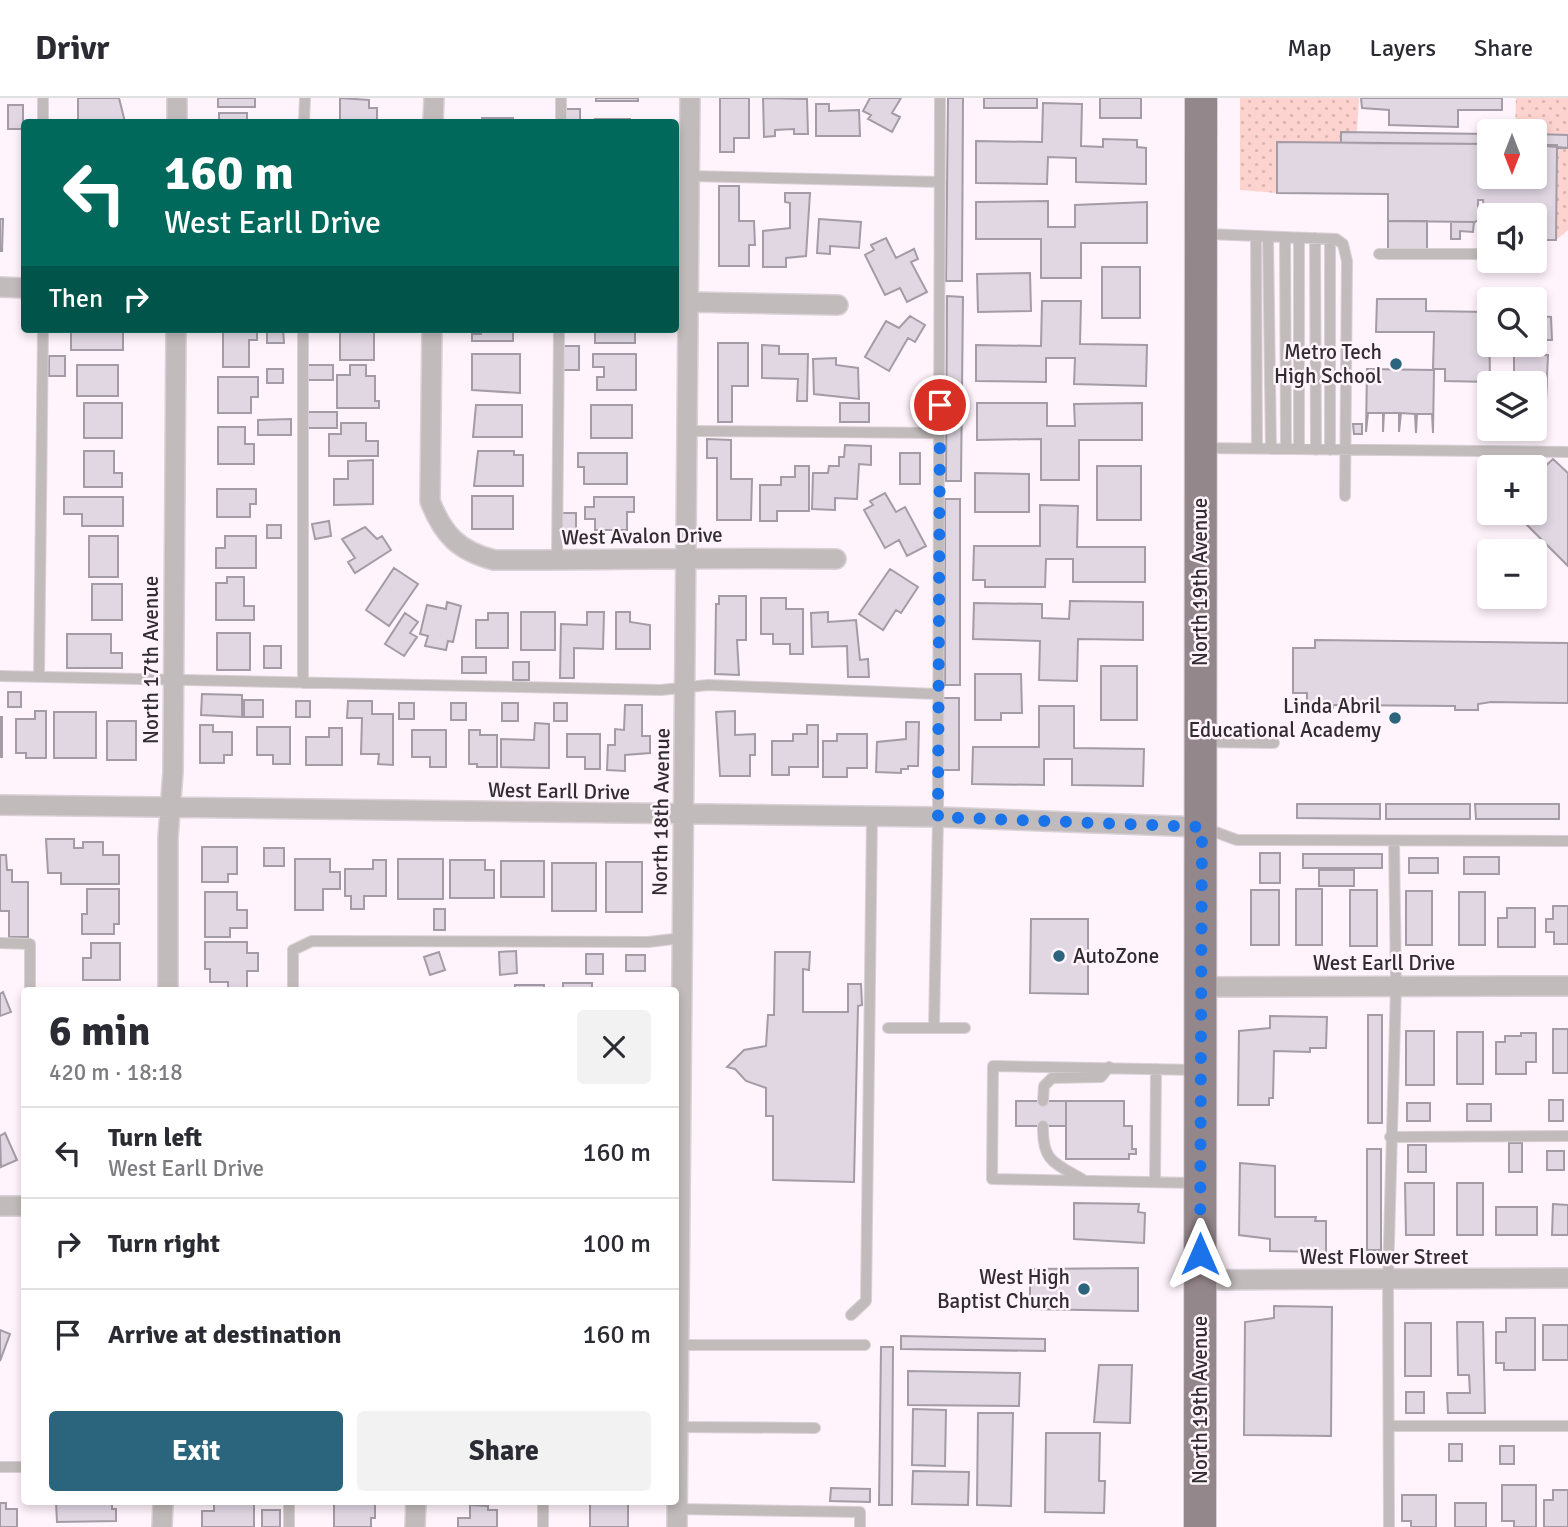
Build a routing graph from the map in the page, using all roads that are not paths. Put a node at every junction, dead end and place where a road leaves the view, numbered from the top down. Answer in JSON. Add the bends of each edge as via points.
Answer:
{"nodes":[{"id":1,"x":43,"y":98,"type":"edge"},
{"id":2,"x":177,"y":98,"type":"edge"},
{"id":3,"x":304,"y":98,"type":"edge"},
{"id":4,"x":434,"y":98,"type":"edge"},
{"id":5,"x":561,"y":98,"type":"edge"},
{"id":6,"x":690,"y":98,"type":"edge"},
{"id":7,"x":940,"y":98,"type":"edge"},
{"id":8,"x":1201,"y":98,"type":"edge"},
{"id":9,"x":43,"y":119,"type":"edge"},
{"id":10,"x":177,"y":119,"type":"edge"},
{"id":11,"x":304,"y":119,"type":"edge"},
{"id":12,"x":433,"y":119,"type":"edge"},
{"id":13,"x":561,"y":119,"type":"edge"},
{"id":14,"x":690,"y":176,"type":"junction"},
{"id":15,"x":940,"y":182,"type":"junction"},
{"id":16,"x":1200,"y":234,"type":"junction"},
{"id":17,"x":1256,"y":236,"type":"junction"},
{"id":18,"x":1268,"y":237,"type":"junction"},
{"id":19,"x":1285,"y":237,"type":"junction"},
{"id":20,"x":1300,"y":238,"type":"junction"},
{"id":21,"x":1315,"y":238,"type":"junction"},
{"id":22,"x":1330,"y":239,"type":"junction"},
{"id":23,"x":1379,"y":254,"type":"dead end"},
{"id":24,"x":1477,"y":254,"type":"edge"},
{"id":25,"x":0,"y":287,"type":"edge"},
{"id":26,"x":21,"y":288,"type":"edge"},
{"id":27,"x":688,"y":302,"type":"junction"},
{"id":28,"x":838,"y":305,"type":"dead end"},
{"id":29,"x":43,"y":333,"type":"edge"},
{"id":30,"x":176,"y":333,"type":"edge"},
{"id":31,"x":303,"y":333,"type":"edge"},
{"id":32,"x":432,"y":333,"type":"edge"},
{"id":33,"x":559,"y":333,"type":"edge"},
{"id":34,"x":686,"y":431,"type":"junction"},
{"id":35,"x":940,"y":433,"type":"junction"},
{"id":36,"x":1200,"y":448,"type":"junction"},
{"id":37,"x":1257,"y":449,"type":"junction"},
{"id":38,"x":1271,"y":449,"type":"junction"},
{"id":39,"x":1286,"y":449,"type":"junction"},
{"id":40,"x":1300,"y":449,"type":"junction"},
{"id":41,"x":1316,"y":450,"type":"junction"},
{"id":42,"x":1330,"y":450,"type":"junction"},
{"id":43,"x":1345,"y":450,"type":"junction"},
{"id":44,"x":1568,"y":452,"type":"edge"},
{"id":45,"x":1345,"y":496,"type":"dead end"},
{"id":46,"x":686,"y":559,"type":"junction"},
{"id":47,"x":836,"y":559,"type":"dead end"},
{"id":48,"x":557,"y":560,"type":"junction"},
{"id":49,"x":0,"y":676,"type":"edge"},
{"id":50,"x":39,"y":677,"type":"junction"},
{"id":51,"x":174,"y":681,"type":"junction"},
{"id":52,"x":303,"y":684,"type":"junction"},
{"id":53,"x":685,"y":688,"type":"junction"},
{"id":54,"x":937,"y":694,"type":"junction"},
{"id":55,"x":1200,"y":742,"type":"junction"},
{"id":56,"x":1274,"y":743,"type":"dead end"},
{"id":57,"x":0,"y":806,"type":"edge"},
{"id":58,"x":170,"y":808,"type":"junction"},
{"id":59,"x":684,"y":816,"type":"junction"},
{"id":60,"x":872,"y":817,"type":"junction"},
{"id":61,"x":938,"y":817,"type":"junction"},
{"id":62,"x":1202,"y":827,"type":"junction"},
{"id":63,"x":1394,"y":841,"type":"junction"},
{"id":64,"x":1568,"y":841,"type":"edge"},
{"id":65,"x":682,"y":938,"type":"junction"},
{"id":66,"x":0,"y":943,"type":"edge"},
{"id":67,"x":1396,"y":986,"type":"junction"},
{"id":68,"x":1568,"y":986,"type":"edge"},
{"id":69,"x":30,"y":987,"type":"edge"},
{"id":70,"x":167,"y":987,"type":"edge"},
{"id":71,"x":293,"y":987,"type":"edge"},
{"id":72,"x":1200,"y":987,"type":"junction"},
{"id":73,"x":888,"y":1028,"type":"dead end"},
{"id":74,"x":934,"y":1028,"type":"junction"},
{"id":75,"x":965,"y":1028,"type":"dead end"},
{"id":76,"x":679,"y":1067,"type":"edge"},
{"id":77,"x":1109,"y":1067,"type":"junction"},
{"id":78,"x":1156,"y":1069,"type":"junction"},
{"id":79,"x":1200,"y":1070,"type":"junction"},
{"id":80,"x":1043,"y":1101,"type":"dead end"},
{"id":81,"x":1043,"y":1126,"type":"dead end"},
{"id":82,"x":1568,"y":1136,"type":"edge"},
{"id":83,"x":1390,"y":1137,"type":"junction"},
{"id":84,"x":1085,"y":1181,"type":"junction"},
{"id":85,"x":1155,"y":1182,"type":"junction"},
{"id":86,"x":1200,"y":1183,"type":"junction"},
{"id":87,"x":0,"y":1206,"type":"edge"},
{"id":88,"x":21,"y":1206,"type":"edge"},
{"id":89,"x":1568,"y":1278,"type":"edge"},
{"id":90,"x":1388,"y":1279,"type":"junction"},
{"id":91,"x":1200,"y":1280,"type":"junction"},
{"id":92,"x":851,"y":1315,"type":"dead end"},
{"id":93,"x":680,"y":1345,"type":"junction"},
{"id":94,"x":865,"y":1345,"type":"dead end"},
{"id":95,"x":1390,"y":1426,"type":"junction"},
{"id":96,"x":1568,"y":1426,"type":"edge"},
{"id":97,"x":679,"y":1427,"type":"joint"},
{"id":98,"x":815,"y":1428,"type":"dead end"},
{"id":99,"x":0,"y":1467,"type":"edge"},
{"id":100,"x":21,"y":1467,"type":"edge"},
{"id":101,"x":163,"y":1505,"type":"edge"},
{"id":102,"x":289,"y":1505,"type":"edge"},
{"id":103,"x":416,"y":1505,"type":"edge"},
{"id":104,"x":543,"y":1505,"type":"edge"},
{"id":105,"x":677,"y":1518,"type":"edge"},
{"id":106,"x":162,"y":1527,"type":"edge"},
{"id":107,"x":289,"y":1527,"type":"edge"},
{"id":108,"x":415,"y":1527,"type":"edge"},
{"id":109,"x":543,"y":1527,"type":"edge"},
{"id":110,"x":860,"y":1527,"type":"edge"},
{"id":111,"x":1200,"y":1527,"type":"edge"},
{"id":112,"x":1389,"y":1527,"type":"edge"}],
"edges":[{"from":1,"to":9,"type":"lane"},
{"from":2,"to":10,"type":"street"},
{"from":3,"to":11,"type":"lane"},
{"from":4,"to":12,"type":"street"},
{"from":5,"to":13,"type":"lane"},
{"from":6,"to":14,"type":"street","name":"North 18th Avenue"},
{"from":7,"to":15,"type":"lane"},
{"from":8,"to":16,"type":"main road","name":"North 19th Avenue"},
{"from":14,"to":15,"type":"lane"},
{"from":14,"to":27,"type":"street","name":"North 18th Avenue"},
{"from":15,"to":35,"type":"lane"},
{"from":16,"to":17,"type":"lane"},
{"from":16,"to":36,"type":"main road","name":"North 19th Avenue"},
{"from":17,"to":18,"type":"lane"},
{"from":17,"to":37,"type":"lane"},
{"from":18,"to":19,"type":"lane"},
{"from":18,"to":38,"type":"lane"},
{"from":19,"to":20,"type":"lane"},
{"from":19,"to":39,"type":"lane"},
{"from":20,"to":21,"type":"lane"},
{"from":20,"to":40,"type":"lane"},
{"from":21,"to":22,"type":"lane"},
{"from":21,"to":41,"type":"lane"},
{"from":22,"to":42,"type":"lane"},
{"from":22,"to":43,"type":"lane","via":[[1343,244],[1347,261]]},
{"from":23,"to":24,"type":"lane"},
{"from":25,"to":26,"type":"street"},
{"from":27,"to":28,"type":"street"},
{"from":27,"to":34,"type":"street","name":"North 18th Avenue"},
{"from":29,"to":50,"type":"lane"},
{"from":30,"to":51,"type":"street","name":"North 17th Avenue"},
{"from":31,"to":52,"type":"lane"},
{"from":32,"to":48,"type":"street","name":"West Avalon Drive","via":[[430,501],[438,522],[453,542],[471,554],[494,560]]},
{"from":33,"to":48,"type":"lane"},
{"from":34,"to":35,"type":"lane"},
{"from":34,"to":46,"type":"street","name":"North 18th Avenue"},
{"from":35,"to":54,"type":"lane"},
{"from":36,"to":37,"type":"lane"},
{"from":36,"to":55,"type":"main road","name":"North 19th Avenue"},
{"from":37,"to":38,"type":"lane"},
{"from":38,"to":39,"type":"lane"},
{"from":39,"to":40,"type":"lane"},
{"from":40,"to":41,"type":"lane"},
{"from":41,"to":42,"type":"lane"},
{"from":42,"to":43,"type":"lane"},
{"from":43,"to":44,"type":"lane"},
{"from":43,"to":45,"type":"lane"},
{"from":46,"to":47,"type":"street","name":"West Avalon Drive"},
{"from":46,"to":48,"type":"street","name":"West Avalon Drive"},
{"from":46,"to":53,"type":"street","name":"North 18th Avenue"},
{"from":49,"to":50,"type":"lane"},
{"from":50,"to":51,"type":"lane"},
{"from":51,"to":52,"type":"lane"},
{"from":51,"to":58,"type":"street","name":"North 17th Avenue"},
{"from":52,"to":53,"type":"lane"},
{"from":53,"to":54,"type":"lane","via":[[708,685]]},
{"from":53,"to":59,"type":"street","name":"North 18th Avenue"},
{"from":54,"to":61,"type":"lane"},
{"from":55,"to":56,"type":"lane"},
{"from":55,"to":62,"type":"main road","name":"North 19th Avenue"},
{"from":57,"to":58,"type":"street","name":"West Earll Drive"},
{"from":58,"to":59,"type":"street","name":"West Earll Drive"},
{"from":58,"to":70,"type":"street","name":"North 17th Avenue"},
{"from":59,"to":60,"type":"street","name":"West Earll Drive"},
{"from":59,"to":65,"type":"street","name":"North 18th Avenue"},
{"from":60,"to":61,"type":"street","name":"West Earll Drive"},
{"from":60,"to":92,"type":"lane","via":[[866,1301]]},
{"from":61,"to":62,"type":"street","name":"West Earll Drive"},
{"from":61,"to":74,"type":"lane"},
{"from":62,"to":63,"type":"lane","via":[[1237,840]]},
{"from":62,"to":72,"type":"main road","name":"North 19th Avenue"},
{"from":63,"to":64,"type":"lane"},
{"from":63,"to":67,"type":"lane"},
{"from":65,"to":71,"type":"lane","via":[[648,942],[312,941],[293,950]]},
{"from":65,"to":76,"type":"street","name":"North 18th Avenue"},
{"from":66,"to":69,"type":"lane","via":[[30,944]]},
{"from":67,"to":68,"type":"street","name":"West Earll Drive"},
{"from":67,"to":72,"type":"street","name":"West Earll Drive"},
{"from":67,"to":83,"type":"lane"},
{"from":72,"to":79,"type":"main road","name":"North 19th Avenue"},
{"from":73,"to":74,"type":"lane"},
{"from":74,"to":75,"type":"lane"},
{"from":76,"to":93,"type":"street","name":"North 18th Avenue"},
{"from":77,"to":78,"type":"lane"},
{"from":77,"to":80,"type":"lane","via":[[1101,1077],[1052,1078],[1044,1086]]},
{"from":77,"to":84,"type":"lane","via":[[993,1066],[992,1179]]},
{"from":78,"to":79,"type":"lane"},
{"from":78,"to":85,"type":"lane"},
{"from":79,"to":86,"type":"main road","name":"North 19th Avenue"},
{"from":81,"to":84,"type":"lane","via":[[1043,1147],[1051,1161]]},
{"from":82,"to":83,"type":"lane"},
{"from":83,"to":90,"type":"lane"},
{"from":84,"to":85,"type":"lane"},
{"from":85,"to":86,"type":"lane"},
{"from":86,"to":91,"type":"main road","name":"North 19th Avenue"},
{"from":87,"to":88,"type":"street"},
{"from":89,"to":90,"type":"street","name":"West Flower Street"},
{"from":90,"to":91,"type":"street","name":"West Flower Street"},
{"from":90,"to":95,"type":"lane"},
{"from":91,"to":111,"type":"main road","name":"North 19th Avenue"},
{"from":93,"to":94,"type":"lane"},
{"from":93,"to":97,"type":"street","name":"North 18th Avenue"},
{"from":95,"to":96,"type":"lane"},
{"from":95,"to":112,"type":"lane"},
{"from":97,"to":98,"type":"lane"},
{"from":99,"to":100,"type":"lane"},
{"from":101,"to":106,"type":"street"},
{"from":102,"to":107,"type":"lane"},
{"from":103,"to":108,"type":"street"},
{"from":104,"to":109,"type":"lane"},
{"from":105,"to":110,"type":"lane","via":[[860,1512]]}]}
